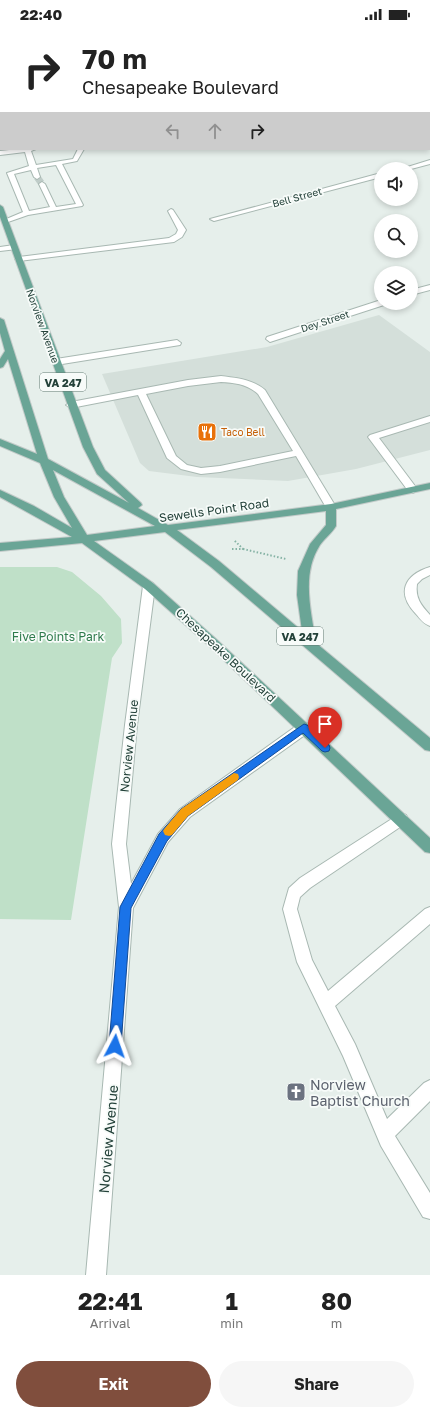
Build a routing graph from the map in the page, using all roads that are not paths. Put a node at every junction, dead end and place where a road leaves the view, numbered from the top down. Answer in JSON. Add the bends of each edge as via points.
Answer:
{"nodes":[{"id":1,"x":17,"y":150,"type":"edge"},
{"id":2,"x":30,"y":150,"type":"edge"},
{"id":3,"x":80,"y":150,"type":"edge"},
{"id":4,"x":0,"y":153,"type":"edge"},
{"id":5,"x":430,"y":162,"type":"edge"},
{"id":6,"x":58,"y":163,"type":"junction"},
{"id":7,"x":418,"y":165,"type":"edge"},
{"id":8,"x":33,"y":166,"type":"junction"},
{"id":9,"x":38,"y":177,"type":"tunnel mouth"},
{"id":10,"x":374,"y":177,"type":"edge"},
{"id":11,"x":42,"y":184,"type":"tunnel mouth"},
{"id":12,"x":0,"y":207,"type":"edge"},
{"id":13,"x":54,"y":209,"type":"junction"},
{"id":14,"x":171,"y":211,"type":"dead end"},
{"id":15,"x":27,"y":213,"type":"junction"},
{"id":16,"x":214,"y":219,"type":"dead end"},
{"id":17,"x":6,"y":221,"type":"junction"},
{"id":18,"x":14,"y":247,"type":"junction"},
{"id":19,"x":0,"y":249,"type":"edge"},
{"id":20,"x":19,"y":259,"type":"junction"},
{"id":21,"x":430,"y":287,"type":"edge"},
{"id":22,"x":418,"y":291,"type":"edge"},
{"id":23,"x":374,"y":305,"type":"edge"},
{"id":24,"x":0,"y":320,"type":"edge"},
{"id":25,"x":270,"y":339,"type":"dead end"},
{"id":26,"x":177,"y":343,"type":"dead end"},
{"id":27,"x":10,"y":350,"type":"junction"},
{"id":28,"x":56,"y":362,"type":"junction"},
{"id":29,"x":0,"y":365,"type":"edge"},
{"id":30,"x":141,"y":392,"type":"junction"},
{"id":31,"x":71,"y":404,"type":"junction"},
{"id":32,"x":430,"y":419,"type":"edge"},
{"id":33,"x":0,"y":442,"type":"edge"},
{"id":34,"x":297,"y":453,"type":"junction"},
{"id":35,"x":44,"y":462,"type":"junction"},
{"id":36,"x":430,"y":486,"type":"edge"},
{"id":37,"x":413,"y":490,"type":"junction"},
{"id":38,"x":0,"y":493,"type":"edge"},
{"id":39,"x":331,"y":507,"type":"junction"},
{"id":40,"x":168,"y":529,"type":"junction"},
{"id":41,"x":84,"y":540,"type":"junction"},
{"id":42,"x":0,"y":547,"type":"edge"},
{"id":43,"x":430,"y":571,"type":"edge"},
{"id":44,"x":149,"y":586,"type":"junction"},
{"id":45,"x":430,"y":622,"type":"edge"},
{"id":46,"x":310,"y":644,"type":"junction"},
{"id":47,"x":304,"y":728,"type":"junction"},
{"id":48,"x":430,"y":746,"type":"edge"},
{"id":49,"x":401,"y":819,"type":"junction"},
{"id":50,"x":430,"y":847,"type":"edge"},
{"id":51,"x":126,"y":907,"type":"junction"},
{"id":52,"x":430,"y":914,"type":"edge"},
{"id":53,"x":326,"y":1003,"type":"junction"},
{"id":54,"x":430,"y":1089,"type":"edge"},
{"id":55,"x":385,"y":1133,"type":"junction"},
{"id":56,"x":430,"y":1210,"type":"edge"},
{"id":57,"x":96,"y":1275,"type":"edge"}],
"edges":[{"from":1,"to":4,"type":"street"},
{"from":2,"to":8,"type":"street"},
{"from":3,"to":6,"type":"street","via":[[75,160]]},
{"from":5,"to":7,"type":"street"},
{"from":6,"to":8,"type":"street"},
{"from":6,"to":13,"type":"street","via":[[80,205]]},
{"from":8,"to":9,"type":"street"},
{"from":8,"to":15,"type":"street","via":[[8,174]]},
{"from":10,"to":16,"type":"street","name":"Bell Street"},
{"from":11,"to":13,"type":"street"},
{"from":12,"to":17,"type":"main road","name":"Norview Avenue","number":"VA 247"},
{"from":13,"to":15,"type":"street"},
{"from":14,"to":20,"type":"street","via":[[182,230],[171,240]]},
{"from":15,"to":17,"type":"street"},
{"from":17,"to":18,"type":"main road","name":"Norview Avenue","number":"VA 247"},
{"from":18,"to":19,"type":"street"},
{"from":18,"to":20,"type":"main road","name":"Norview Avenue","number":"VA 247"},
{"from":20,"to":28,"type":"main road","name":"Norview Avenue","number":"VA 247"},
{"from":21,"to":22,"type":"street"},
{"from":23,"to":25,"type":"street","name":"Dey Street"},
{"from":24,"to":27,"type":"main road","number":"VA 247"},
{"from":26,"to":28,"type":"street"},
{"from":27,"to":29,"type":"main road"},
{"from":27,"to":35,"type":"main road","number":"VA 247"},
{"from":28,"to":31,"type":"main road","name":"Norview Avenue","number":"VA 247"},
{"from":30,"to":31,"type":"street"},
{"from":30,"to":34,"type":"street","via":[[221,379],[241,381],[255,386],[262,392]]},
{"from":30,"to":34,"type":"street","via":[[172,458],[184,467],[201,471],[220,469]]},
{"from":31,"to":40,"type":"main road","name":"Norview Avenue","number":"VA 247","via":[[101,472],[126,497]]},
{"from":32,"to":37,"type":"street","via":[[373,437]]},
{"from":33,"to":35,"type":"main road"},
{"from":34,"to":39,"type":"street"},
{"from":35,"to":40,"type":"main road"},
{"from":35,"to":41,"type":"main road","number":"VA 247","via":[[59,497]]},
{"from":36,"to":37,"type":"main road","name":"Sewells Point Road"},
{"from":37,"to":39,"type":"main road","name":"Sewells Point Road"},
{"from":38,"to":41,"type":"main road","name":"Chesapeake Boulevard"},
{"from":39,"to":40,"type":"main road","name":"Sewells Point Road"},
{"from":39,"to":46,"type":"main road","via":[[331,526],[315,544],[304,571],[303,595]]},
{"from":40,"to":41,"type":"main road","name":"Sewells Point Road"},
{"from":40,"to":46,"type":"main road","number":"VA 247","via":[[215,564]]},
{"from":41,"to":42,"type":"main road","name":"Sewells Point Road"},
{"from":41,"to":44,"type":"main road","name":"Chesapeake Boulevard","number":"VA 247"},
{"from":43,"to":45,"type":"street","via":[[418,576],[411,583],[410,593],[413,604]]},
{"from":44,"to":47,"type":"main road","name":"Chesapeake Boulevard","number":"VA 247"},
{"from":44,"to":51,"type":"street","name":"Norview Avenue","via":[[119,844]]},
{"from":46,"to":48,"type":"main road","number":"VA 247"},
{"from":47,"to":49,"type":"main road","name":"Chesapeake Boulevard","number":"VA 247"},
{"from":47,"to":51,"type":"street","name":"Norview Avenue","via":[[185,813],[163,838]]},
{"from":49,"to":50,"type":"main road","name":"Chesapeake Boulevard","number":"VA 247"},
{"from":49,"to":53,"type":"street","via":[[294,893],[290,909],[305,962]]},
{"from":51,"to":57,"type":"street","name":"Norview Avenue"},
{"from":52,"to":53,"type":"street"},
{"from":53,"to":55,"type":"street"},
{"from":54,"to":55,"type":"street"},
{"from":55,"to":56,"type":"street"}]}
